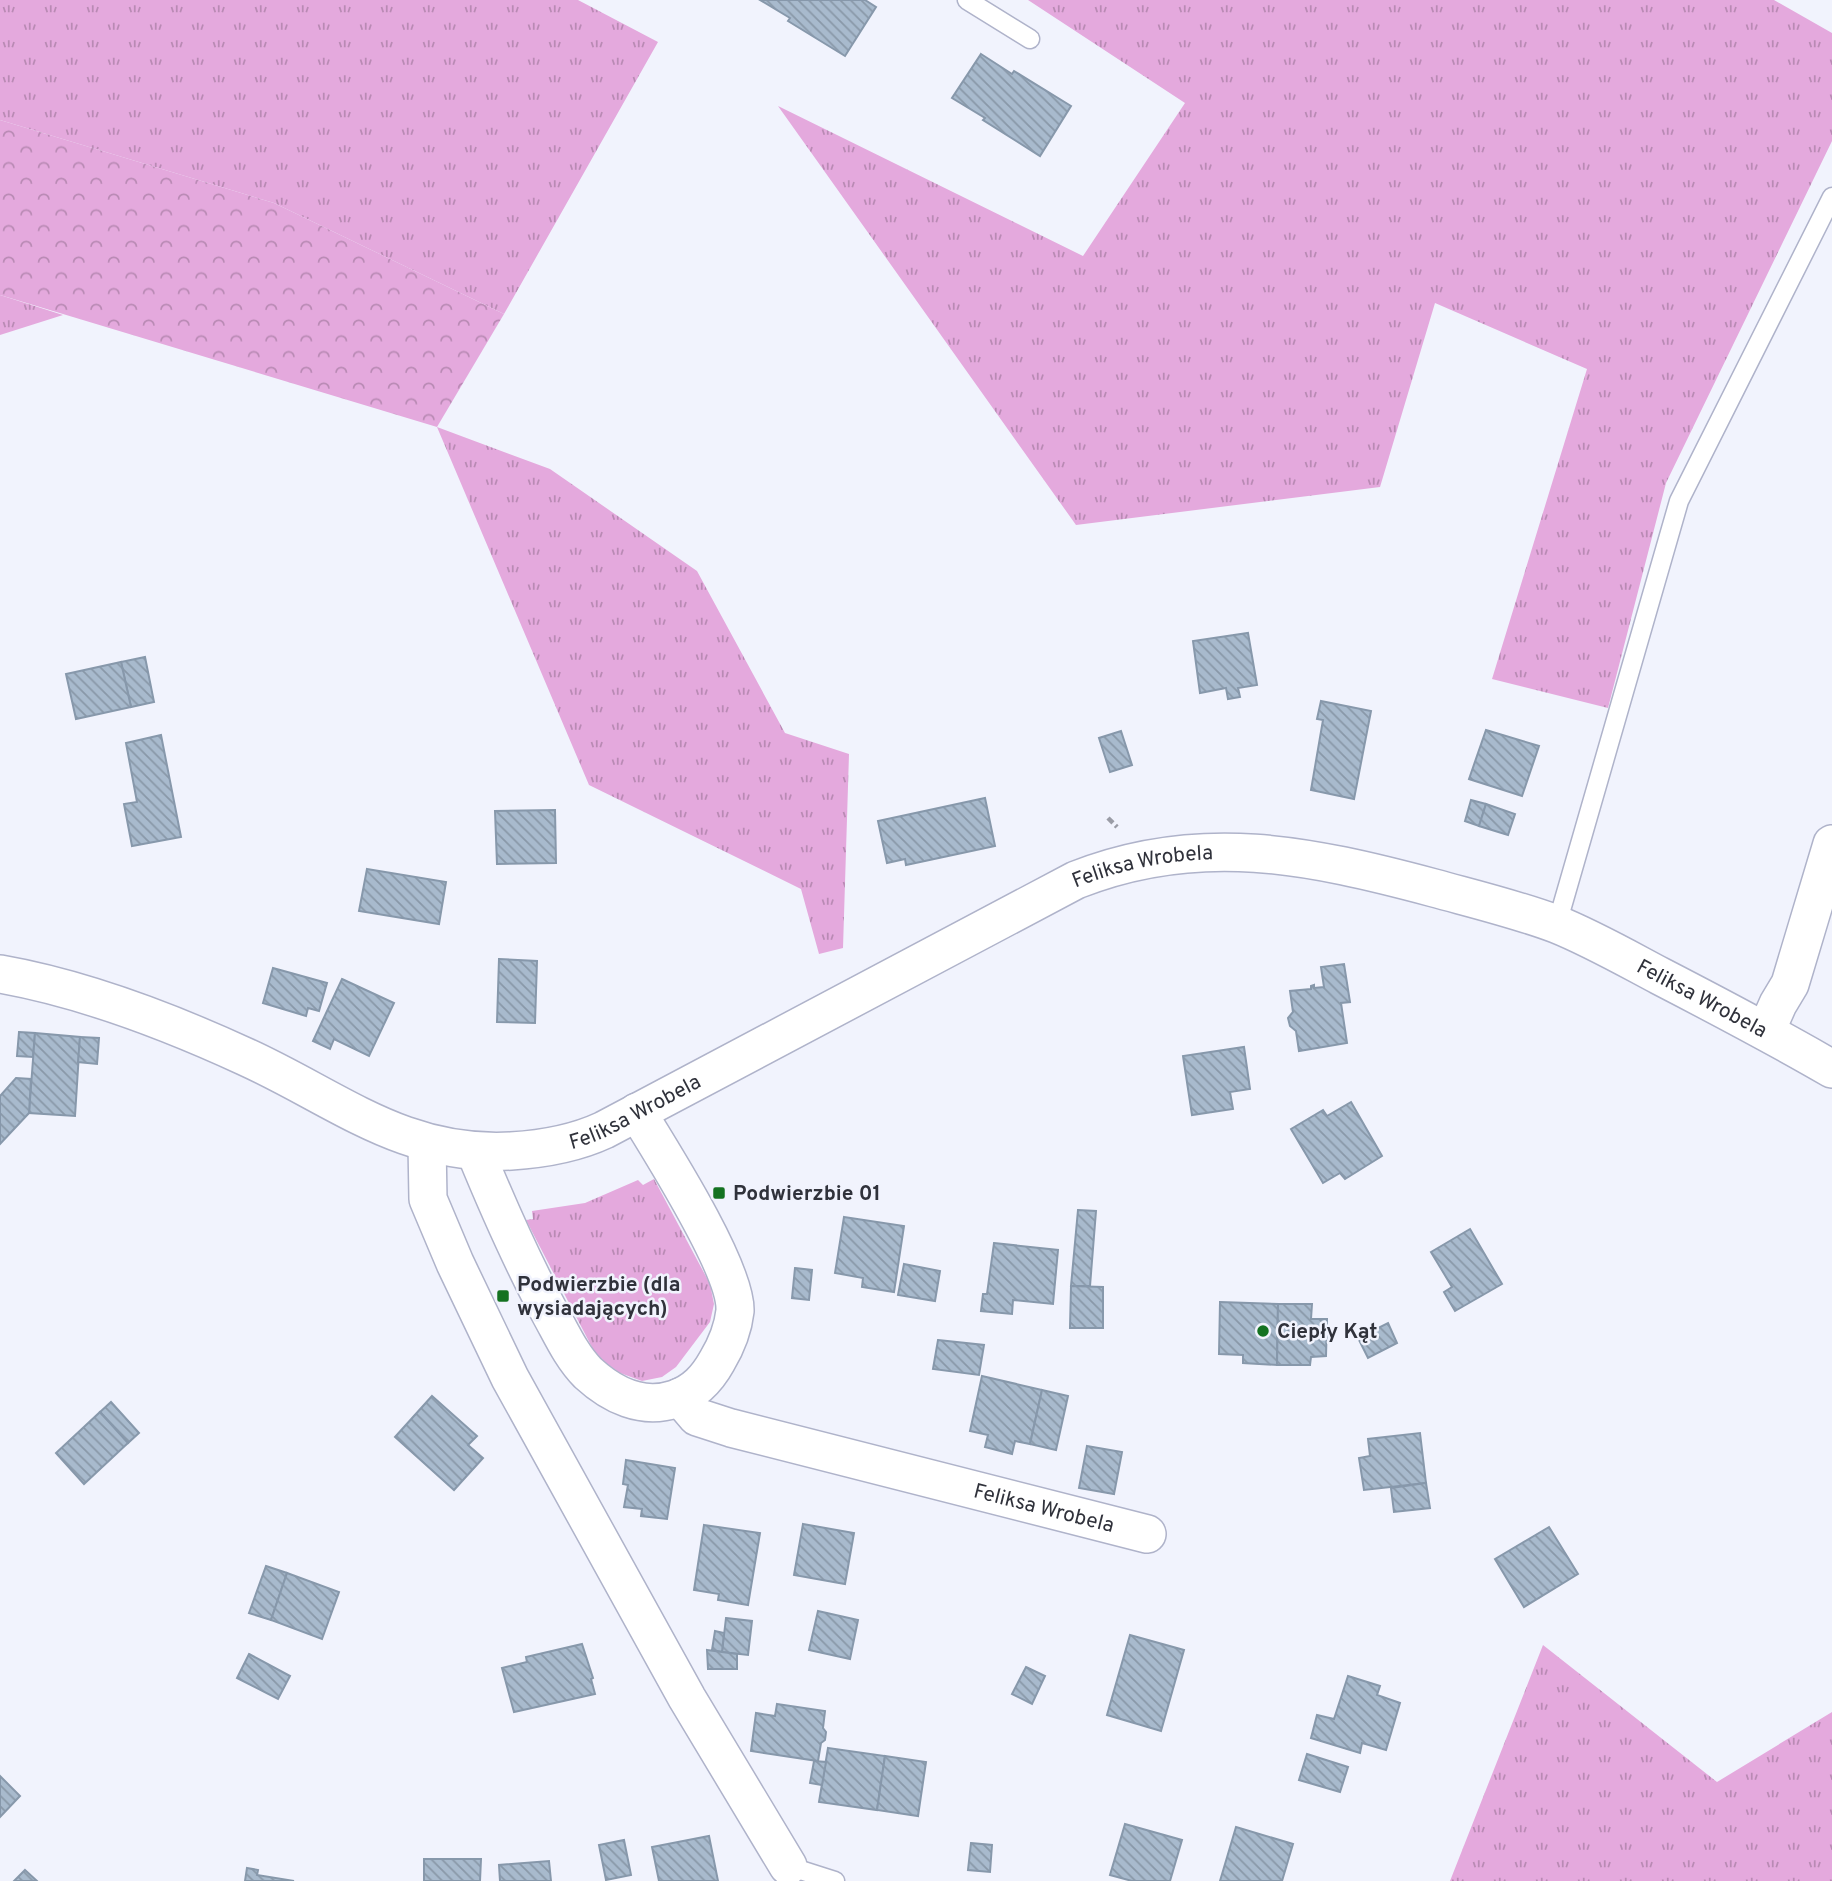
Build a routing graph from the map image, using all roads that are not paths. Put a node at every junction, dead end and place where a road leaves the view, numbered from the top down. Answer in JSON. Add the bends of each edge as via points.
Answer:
{"nodes":[{"id":1,"x":967,"y":0,"type":"edge"},
{"id":2,"x":1030,"y":39,"type":"dead end"},
{"id":3,"x":1832,"y":197,"type":"edge"},
{"id":4,"x":1832,"y":844,"type":"edge"},
{"id":5,"x":1557,"y":924,"type":"junction"},
{"id":6,"x":0,"y":974,"type":"edge"},
{"id":7,"x":1766,"y":1031,"type":"junction"},
{"id":8,"x":1832,"y":1069,"type":"edge"},
{"id":9,"x":637,"y":1112,"type":"junction"},
{"id":10,"x":427,"y":1144,"type":"junction"},
{"id":11,"x":475,"y":1151,"type":"junction"},
{"id":12,"x":680,"y":1397,"type":"junction"},
{"id":13,"x":1147,"y":1534,"type":"dead end"},
{"id":14,"x":788,"y":1866,"type":"joint"},
{"id":15,"x":835,"y":1881,"type":"edge"}],
"edges":[{"from":1,"to":2,"type":"lane"},
{"from":3,"to":5,"type":"lane","via":[[1679,501]]},
{"from":4,"to":7,"type":"street","via":[[1790,984]]},
{"from":5,"to":7,"type":"street","name":"Feliksa Wrobela"},
{"from":5,"to":9,"type":"street","name":"Feliksa Wrobela","via":[[1405,880],[1286,856],[1203,851],[1136,860],[1107,867],[1034,900]]},
{"from":6,"to":10,"type":"street","name":"Feliksa Wrobela","via":[[144,1014]]},
{"from":7,"to":8,"type":"street","name":"Feliksa Wrobela"},
{"from":9,"to":11,"type":"street","name":"Feliksa Wrobela","via":[[581,1140],[528,1150]]},
{"from":9,"to":12,"type":"street","via":[[693,1209],[733,1293],[735,1310],[725,1347],[710,1375]]},
{"from":10,"to":11,"type":"street","name":"Feliksa Wrobela"},
{"from":10,"to":14,"type":"street","via":[[428,1199],[510,1378],[687,1698]]},
{"from":11,"to":12,"type":"street","via":[[503,1220],[576,1359],[622,1397],[652,1402]]},
{"from":12,"to":13,"type":"street","name":"Feliksa Wrobela","via":[[697,1417],[731,1428]]},
{"from":14,"to":15,"type":"lane"}]}
